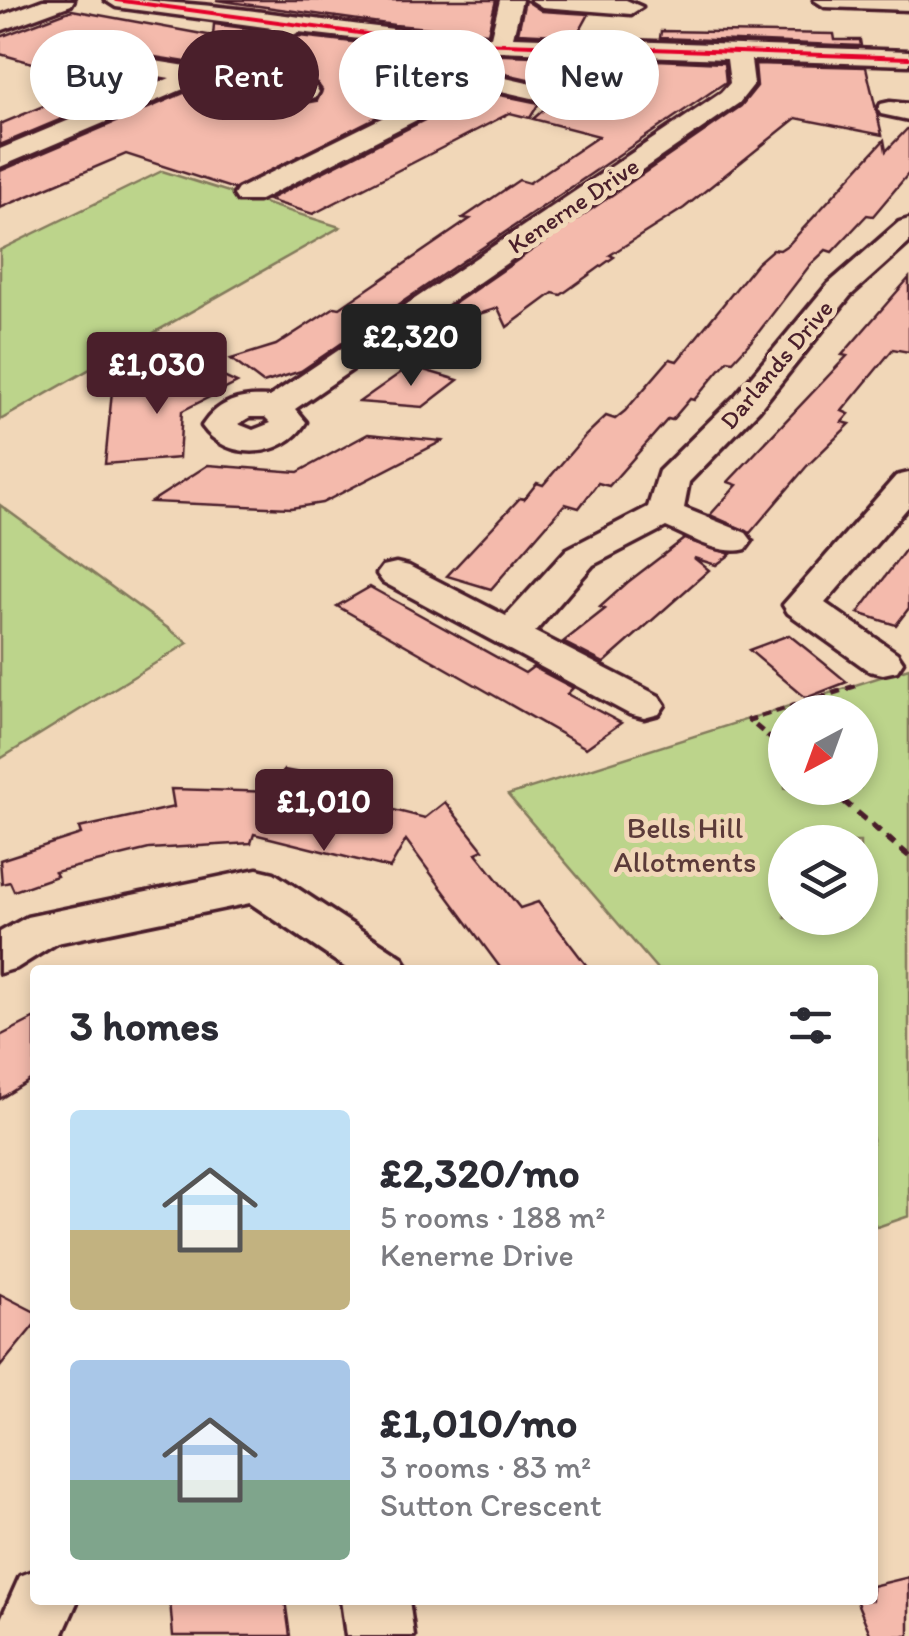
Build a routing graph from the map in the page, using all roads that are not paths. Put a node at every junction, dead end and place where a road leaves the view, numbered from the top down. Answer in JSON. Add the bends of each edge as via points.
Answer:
{"nodes":[{"id":1,"x":63,"y":0,"type":"edge"},
{"id":2,"x":116,"y":0,"type":"edge"},
{"id":3,"x":542,"y":0,"type":"edge"},
{"id":4,"x":825,"y":0,"type":"edge"},
{"id":5,"x":632,"y":3,"type":"edge"},
{"id":6,"x":909,"y":3,"type":"edge"},
{"id":7,"x":0,"y":24,"type":"edge"},
{"id":8,"x":293,"y":26,"type":"junction"},
{"id":9,"x":285,"y":30,"type":"edge"},
{"id":10,"x":614,"y":30,"type":"edge"},
{"id":11,"x":339,"y":31,"type":"edge"},
{"id":12,"x":659,"y":51,"type":"edge"},
{"id":13,"x":738,"y":53,"type":"junction"},
{"id":14,"x":909,"y":58,"type":"edge"},
{"id":15,"x":178,"y":83,"type":"edge"},
{"id":16,"x":397,"y":120,"type":"edge"},
{"id":17,"x":0,"y":159,"type":"edge"},
{"id":18,"x":248,"y":195,"type":"dead end"},
{"id":19,"x":907,"y":211,"type":"edge"},
{"id":20,"x":275,"y":408,"type":"dead end"},
{"id":21,"x":909,"y":484,"type":"edge"},
{"id":22,"x":666,"y":513,"type":"junction"},
{"id":23,"x":732,"y":541,"type":"dead end"},
{"id":24,"x":396,"y":574,"type":"dead end"},
{"id":25,"x":511,"y":635,"type":"junction"},
{"id":26,"x":878,"y":671,"type":"road end"},
{"id":27,"x":644,"y":705,"type":"dead end"},
{"id":28,"x":0,"y":956,"type":"edge"},
{"id":29,"x":377,"y":965,"type":"edge"},
{"id":30,"x":42,"y":1605,"type":"edge"},
{"id":31,"x":376,"y":1605,"type":"edge"},
{"id":32,"x":28,"y":1636,"type":"edge"},
{"id":33,"x":380,"y":1636,"type":"edge"}],
"edges":[{"from":1,"to":7,"type":"street"},
{"from":2,"to":8,"type":"street"},
{"from":3,"to":5,"type":"street"},
{"from":4,"to":6,"type":"street"},
{"from":5,"to":10,"type":"street"},
{"from":8,"to":9,"type":"street"},
{"from":8,"to":11,"type":"street"},
{"from":12,"to":13,"type":"street"},
{"from":13,"to":14,"type":"street"},
{"from":13,"to":20,"type":"street","name":"Kenerne Drive","via":[[742,84],[736,94]]},
{"from":15,"to":17,"type":"street"},
{"from":16,"to":18,"type":"street"},
{"from":19,"to":22,"type":"street","name":"Darlands Drive","via":[[747,403],[672,479]]},
{"from":21,"to":26,"type":"street","via":[[802,605]]},
{"from":22,"to":23,"type":"street"},
{"from":22,"to":25,"type":"street","via":[[580,557]]},
{"from":24,"to":25,"type":"street"},
{"from":25,"to":27,"type":"street"},
{"from":28,"to":29,"type":"street","via":[[44,929],[257,885]]},
{"from":30,"to":32,"type":"street"},
{"from":31,"to":33,"type":"street"}]}
